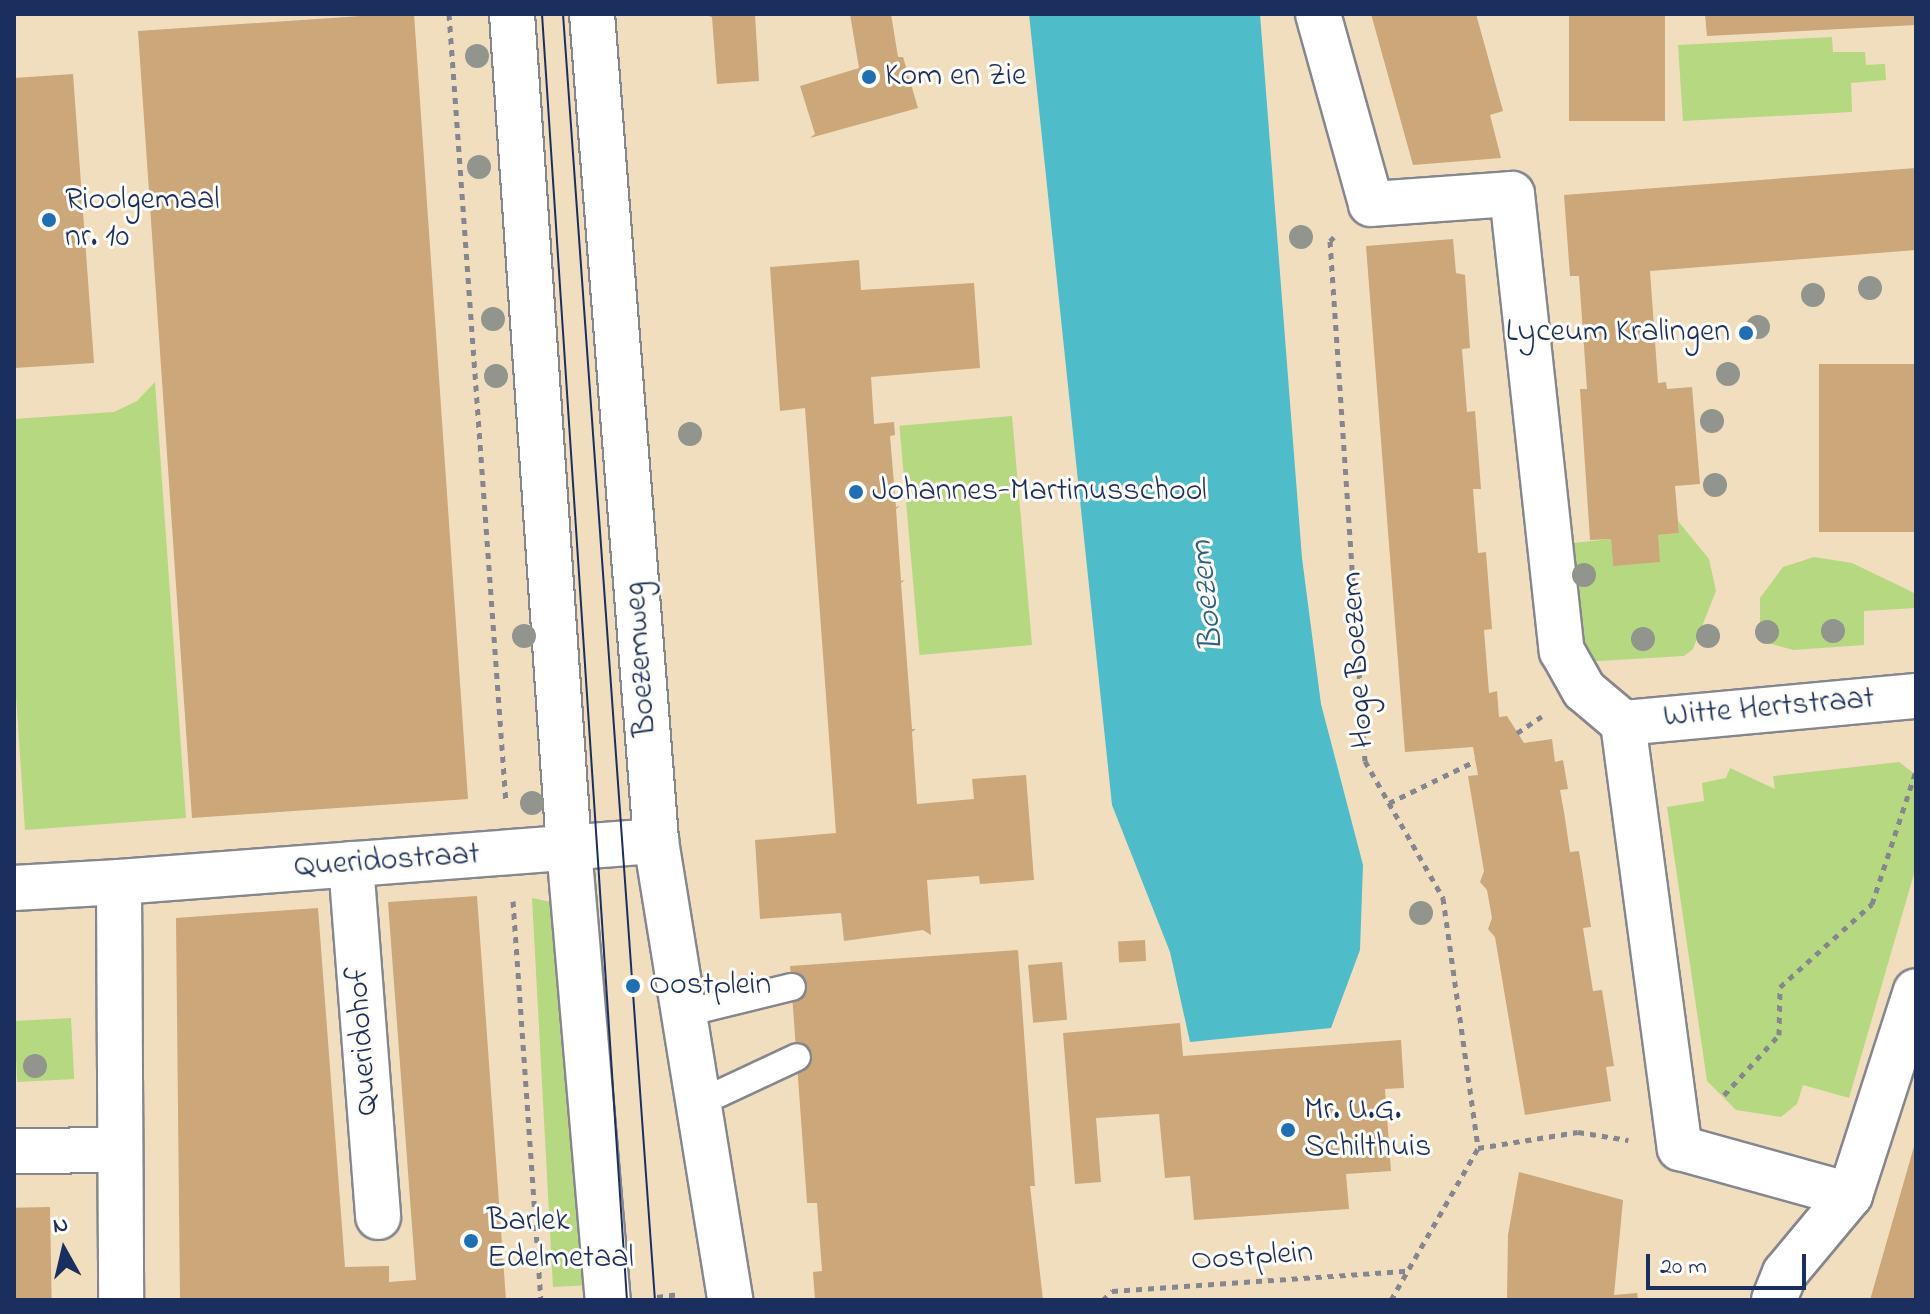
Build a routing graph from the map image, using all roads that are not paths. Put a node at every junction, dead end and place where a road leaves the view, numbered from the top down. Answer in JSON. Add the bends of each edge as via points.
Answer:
{"nodes":[{"id":1,"x":512,"y":14,"type":"edge"},
{"id":2,"x":592,"y":14,"type":"edge"},
{"id":3,"x":1318,"y":14,"type":"edge"},
{"id":4,"x":1916,"y":696,"type":"edge"},
{"id":5,"x":1623,"y":723,"type":"junction"},
{"id":6,"x":656,"y":841,"type":"junction"},
{"id":7,"x":569,"y":848,"type":"junction"},
{"id":8,"x":351,"y":864,"type":"junction"},
{"id":9,"x":119,"y":882,"type":"junction"},
{"id":10,"x":14,"y":888,"type":"edge"},
{"id":11,"x":792,"y":987,"type":"dead end"},
{"id":12,"x":1916,"y":991,"type":"edge"},
{"id":13,"x":685,"y":1013,"type":"junction"},
{"id":14,"x":797,"y":1057,"type":"dead end"},
{"id":15,"x":699,"y":1103,"type":"junction"},
{"id":16,"x":119,"y":1150,"type":"junction"},
{"id":17,"x":14,"y":1151,"type":"edge"},
{"id":18,"x":1850,"y":1195,"type":"junction"},
{"id":19,"x":378,"y":1217,"type":"dead end"},
{"id":20,"x":121,"y":1300,"type":"edge"},
{"id":21,"x":608,"y":1300,"type":"edge"},
{"id":22,"x":730,"y":1300,"type":"edge"},
{"id":23,"x":1774,"y":1300,"type":"edge"}],
"edges":[{"from":1,"to":7,"type":"street"},
{"from":2,"to":6,"type":"street","name":"Boezemweg"},
{"from":3,"to":5,"type":"street","via":[[1371,204],[1512,194],[1562,651],[1584,690]]},
{"from":4,"to":5,"type":"street","name":"Witte Hertstraat"},
{"from":5,"to":18,"type":"street","via":[[1680,1148]]},
{"from":6,"to":7,"type":"street","name":"Queridostraat"},
{"from":6,"to":13,"type":"street","name":"Boezemweg"},
{"from":7,"to":8,"type":"street","name":"Queridostraat"},
{"from":7,"to":21,"type":"street"},
{"from":8,"to":9,"type":"street","name":"Queridostraat"},
{"from":8,"to":19,"type":"street","name":"Queridohof"},
{"from":9,"to":10,"type":"street","name":"Queridostraat"},
{"from":9,"to":16,"type":"street"},
{"from":11,"to":13,"type":"lane"},
{"from":12,"to":18,"type":"street"},
{"from":13,"to":15,"type":"street","name":"Boezemweg"},
{"from":14,"to":15,"type":"lane"},
{"from":15,"to":22,"type":"street","name":"Boezemweg"},
{"from":16,"to":17,"type":"street"},
{"from":16,"to":20,"type":"street"},
{"from":18,"to":23,"type":"street","via":[[1785,1273]]}]}
